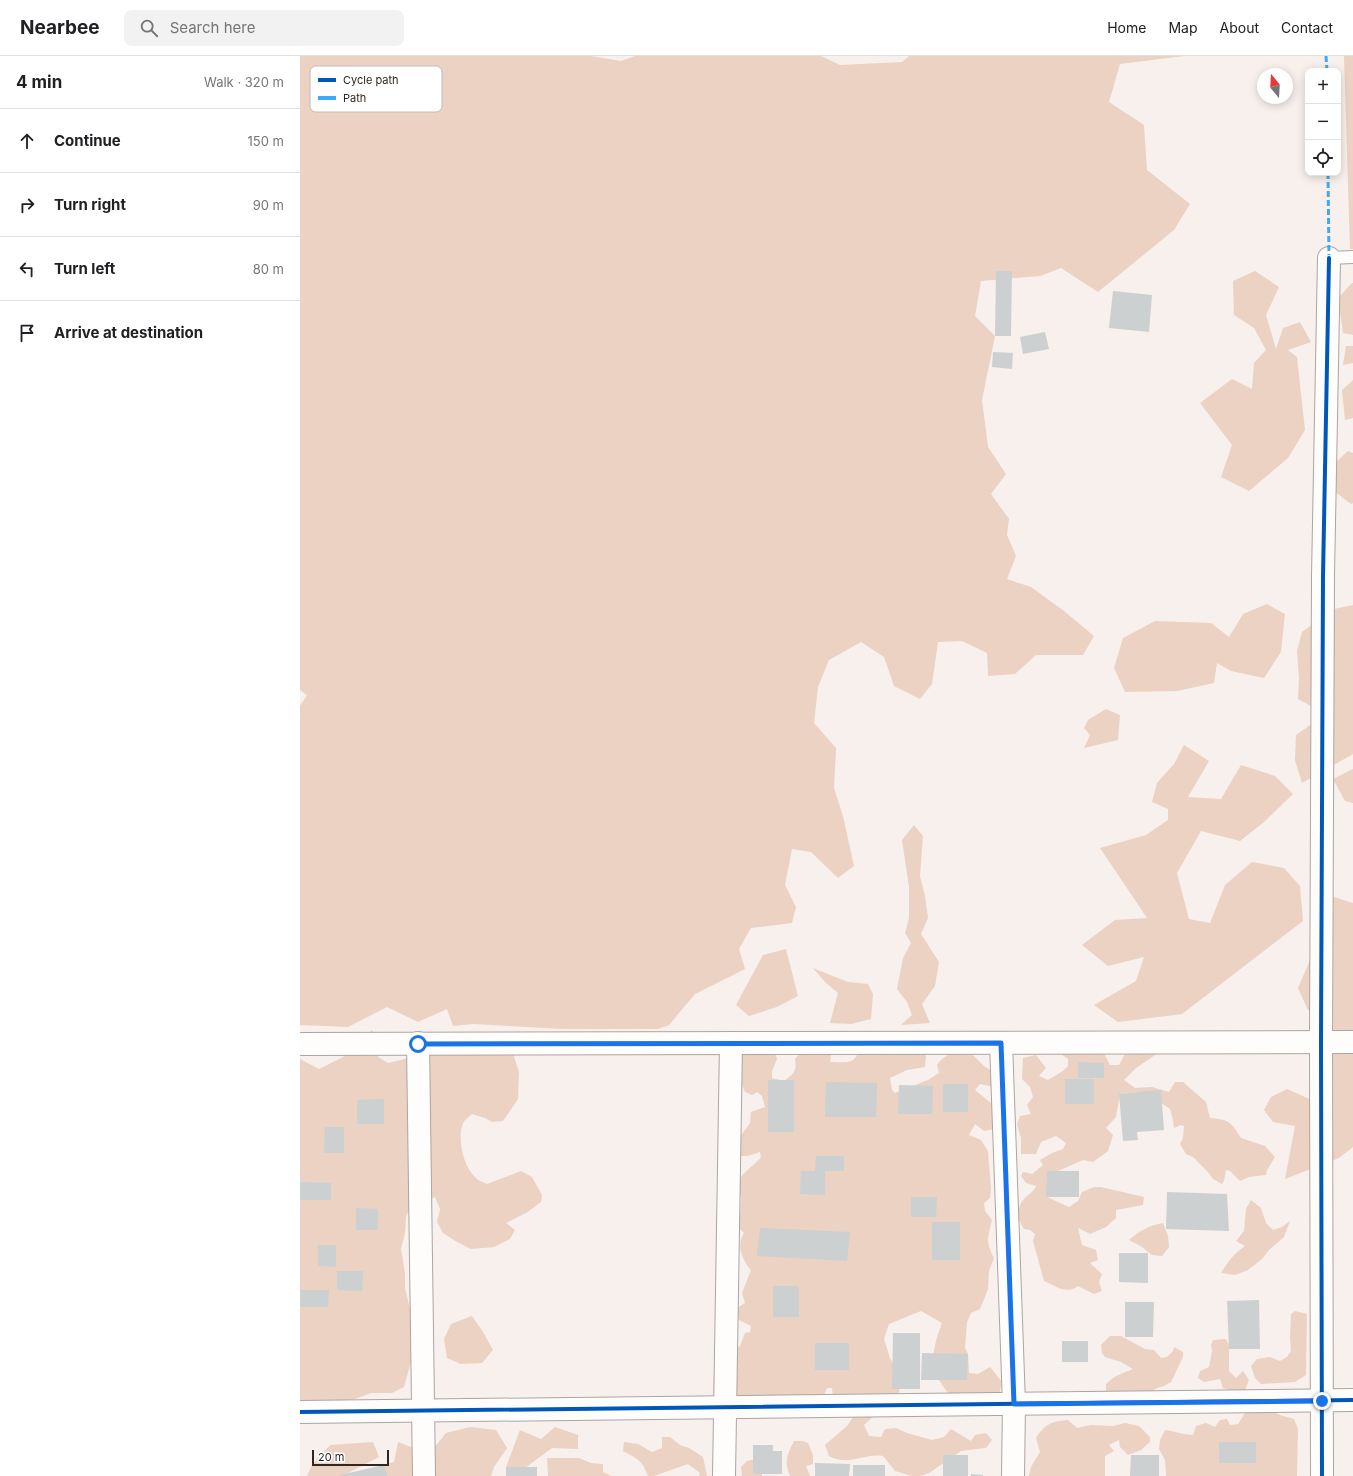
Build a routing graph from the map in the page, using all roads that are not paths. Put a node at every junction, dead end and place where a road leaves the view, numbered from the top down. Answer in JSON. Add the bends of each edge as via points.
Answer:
{"nodes":[{"id":1,"x":1353,"y":257,"type":"edge"},
{"id":2,"x":1329,"y":258,"type":"joint"},
{"id":3,"x":1353,"y":1042,"type":"edge"},
{"id":4,"x":731,"y":1043,"type":"junction"},
{"id":5,"x":1001,"y":1043,"type":"junction"},
{"id":6,"x":1322,"y":1043,"type":"junction"},
{"id":7,"x":300,"y":1044,"type":"edge"},
{"id":8,"x":418,"y":1044,"type":"junction"},
{"id":9,"x":1353,"y":1400,"type":"edge"},
{"id":10,"x":1322,"y":1401,"type":"junction"},
{"id":11,"x":1014,"y":1404,"type":"junction"},
{"id":12,"x":724,"y":1407,"type":"junction"},
{"id":13,"x":423,"y":1410,"type":"junction"},
{"id":14,"x":300,"y":1412,"type":"edge"},
{"id":15,"x":424,"y":1476,"type":"edge"},
{"id":16,"x":724,"y":1476,"type":"edge"},
{"id":17,"x":1013,"y":1476,"type":"edge"},
{"id":18,"x":1322,"y":1476,"type":"edge"}],
"edges":[{"from":1,"to":2,"type":"lane"},
{"from":2,"to":6,"type":"street","via":[[1323,576]]},
{"from":3,"to":6,"type":"street"},
{"from":4,"to":5,"type":"street"},
{"from":4,"to":8,"type":"street"},
{"from":4,"to":12,"type":"street"},
{"from":5,"to":6,"type":"street"},
{"from":5,"to":11,"type":"street"},
{"from":6,"to":10,"type":"street"},
{"from":7,"to":8,"type":"street"},
{"from":8,"to":13,"type":"street"},
{"from":9,"to":10,"type":"street"},
{"from":10,"to":11,"type":"street"},
{"from":10,"to":18,"type":"street"},
{"from":11,"to":12,"type":"street"},
{"from":11,"to":17,"type":"street"},
{"from":12,"to":13,"type":"street"},
{"from":12,"to":16,"type":"street"},
{"from":13,"to":14,"type":"street"},
{"from":13,"to":15,"type":"street"}]}
